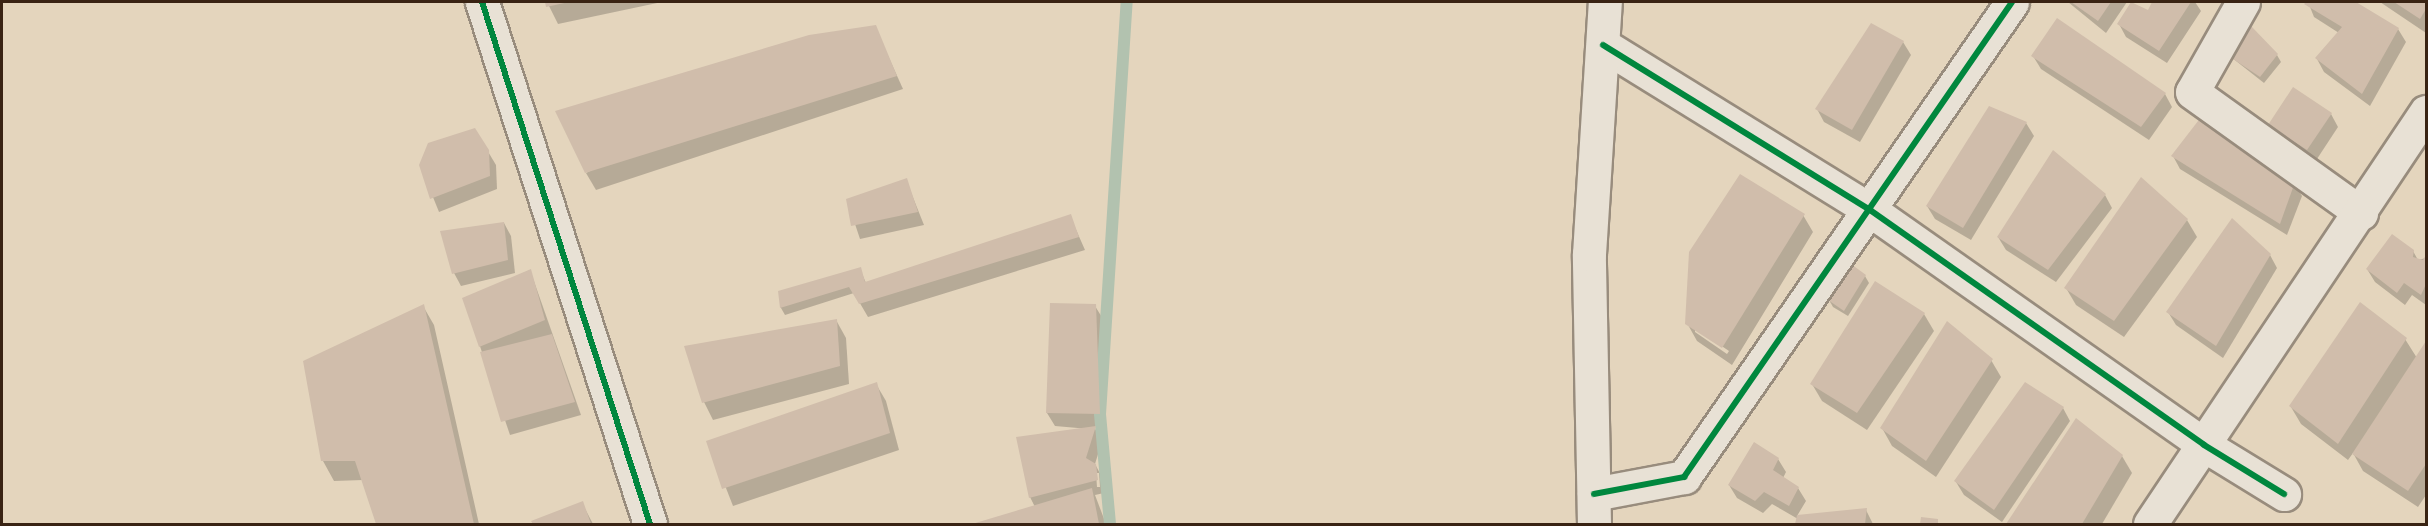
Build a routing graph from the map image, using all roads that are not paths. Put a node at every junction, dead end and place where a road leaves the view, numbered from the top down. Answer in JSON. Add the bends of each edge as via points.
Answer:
{"nodes":[{"id":1,"x":482,"y":2,"type":"edge"},
{"id":2,"x":1605,"y":2,"type":"edge"},
{"id":3,"x":2012,"y":2,"type":"edge"},
{"id":4,"x":2243,"y":2,"type":"edge"},
{"id":5,"x":1603,"y":45,"type":"junction"},
{"id":6,"x":2427,"y":112,"type":"edge"},
{"id":7,"x":1870,"y":210,"type":"junction"},
{"id":8,"x":2361,"y":213,"type":"junction"},
{"id":9,"x":2204,"y":445,"type":"junction"},
{"id":10,"x":2284,"y":494,"type":"dead end"},
{"id":11,"x":1594,"y":509,"type":"edge"},
{"id":12,"x":650,"y":525,"type":"edge"},
{"id":13,"x":2150,"y":525,"type":"edge"}],
"edges":[{"from":1,"to":12,"type":"street"},
{"from":2,"to":5,"type":"street"},
{"from":3,"to":7,"type":"street"},
{"from":4,"to":8,"type":"street","via":[[2192,92]]},
{"from":5,"to":7,"type":"street"},
{"from":5,"to":11,"type":"street","via":[[1589,254]]},
{"from":6,"to":8,"type":"street"},
{"from":7,"to":9,"type":"street"},
{"from":7,"to":11,"type":"street","via":[[1684,477]]},
{"from":8,"to":9,"type":"street"},
{"from":9,"to":10,"type":"street"},
{"from":9,"to":13,"type":"street"}]}
